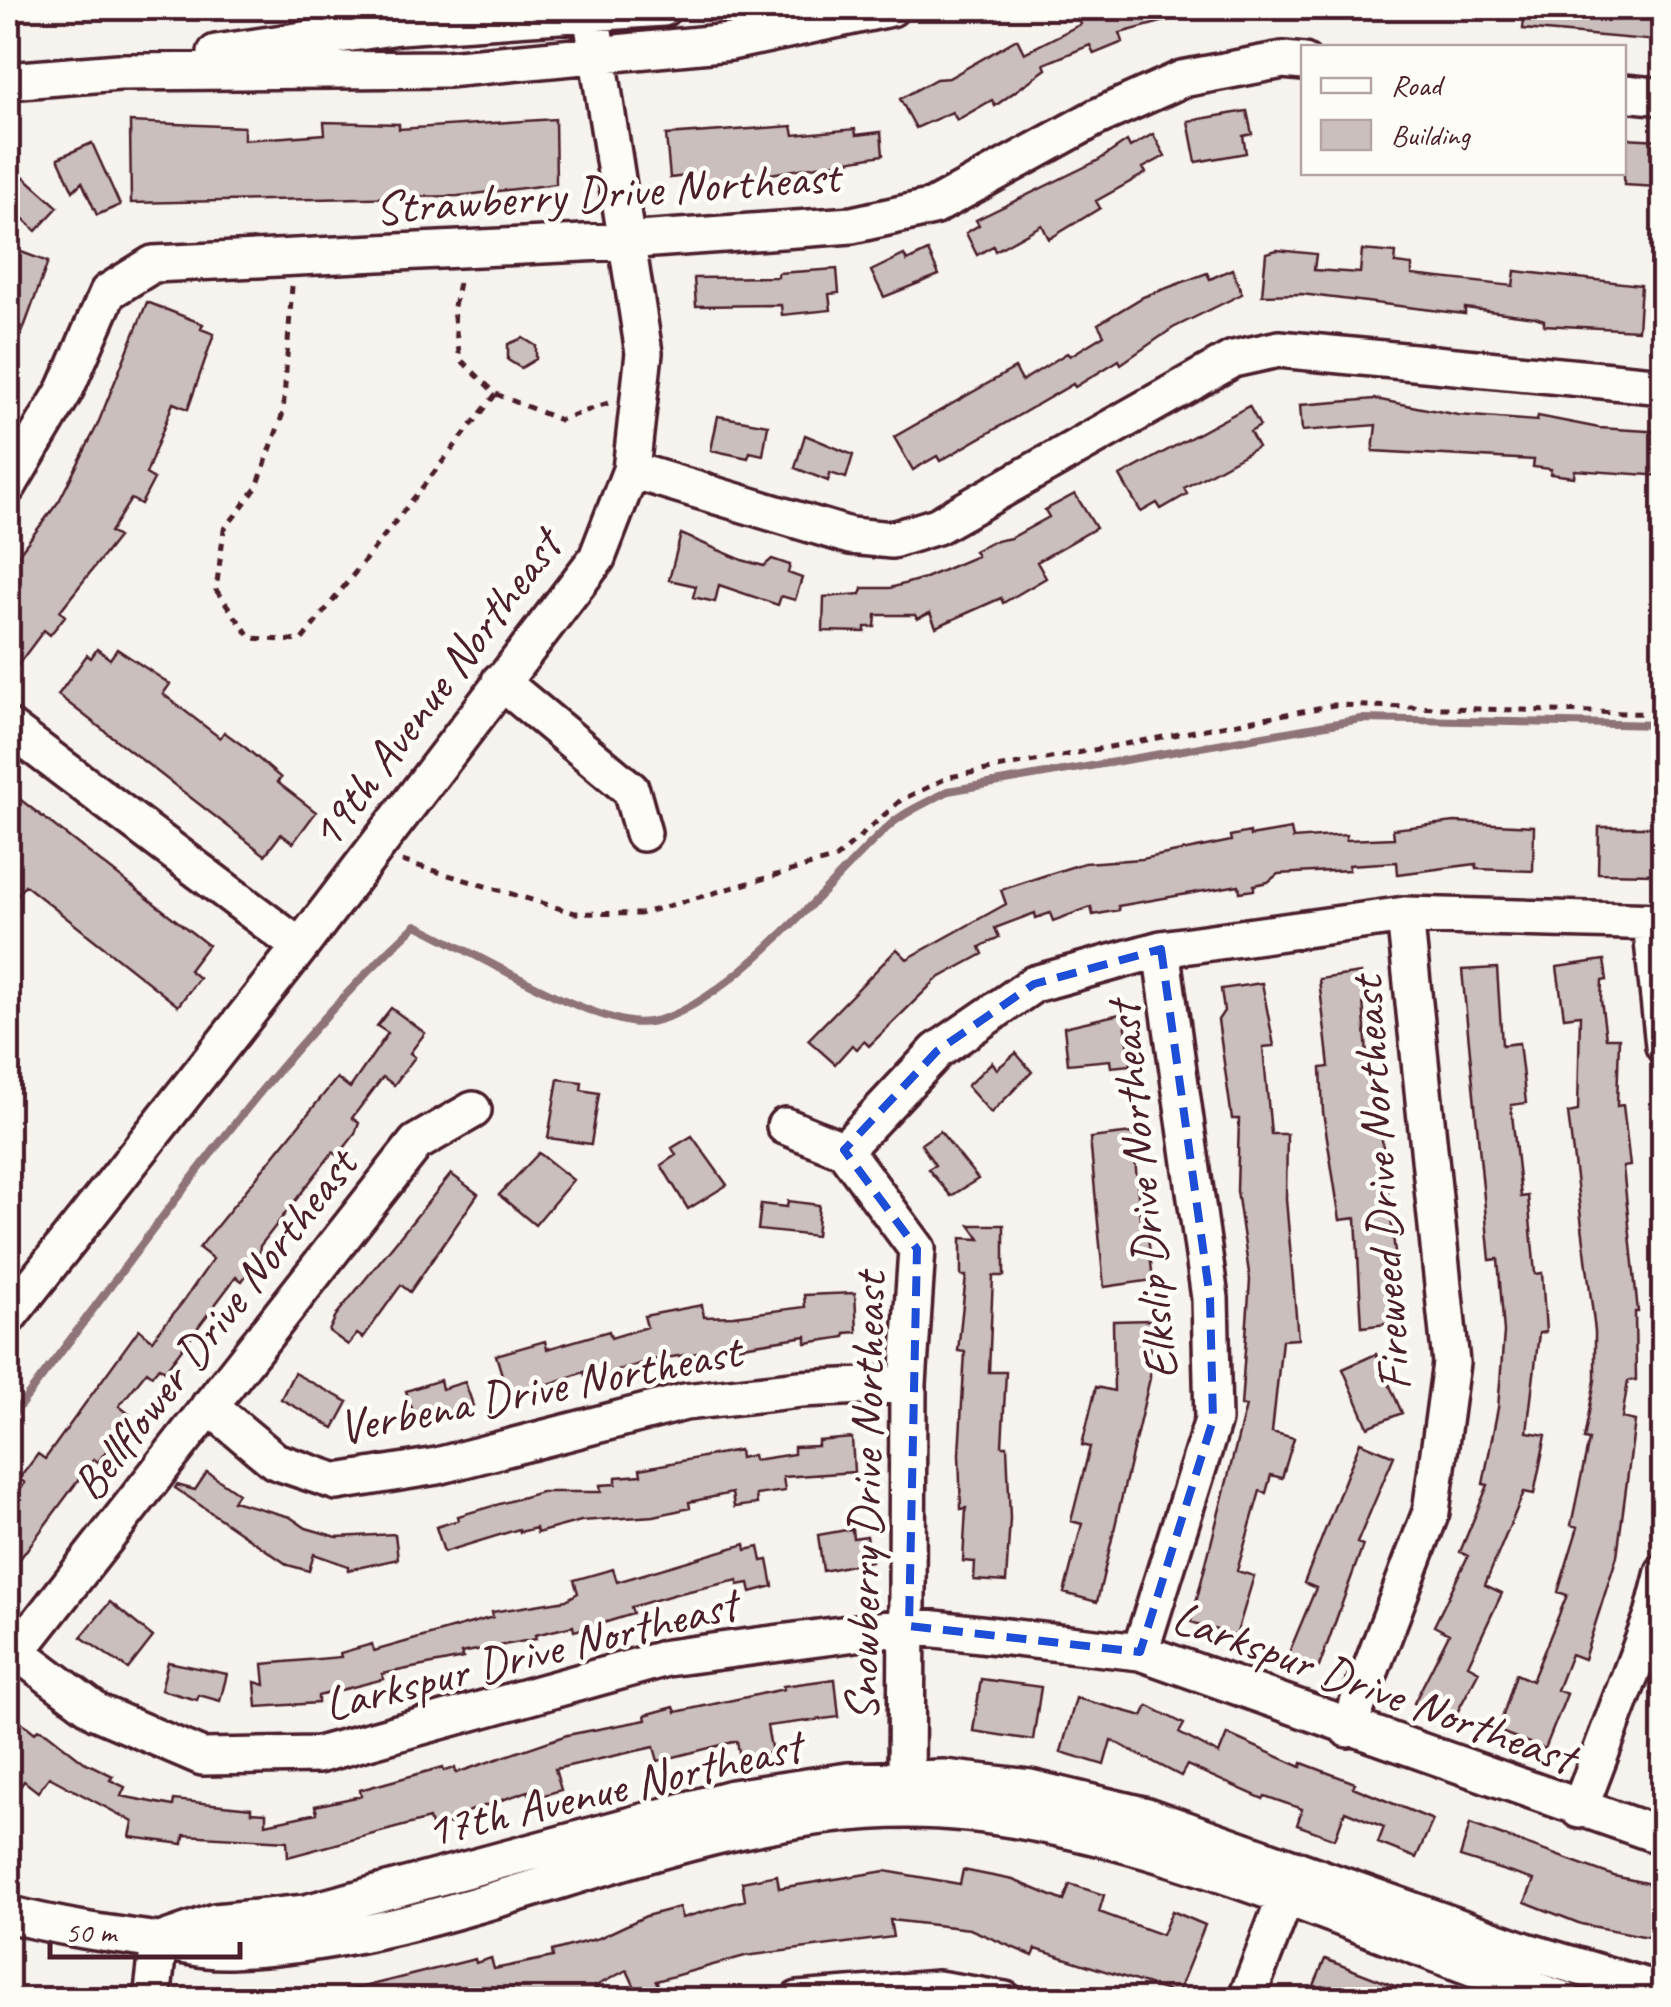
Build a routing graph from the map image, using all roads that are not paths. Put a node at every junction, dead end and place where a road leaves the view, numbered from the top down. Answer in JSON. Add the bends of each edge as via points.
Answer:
{"nodes":[{"id":1,"x":663,"y":8,"type":"edge"},
{"id":2,"x":891,"y":8,"type":"edge"},
{"id":3,"x":591,"y":12,"type":"junction"},
{"id":4,"x":596,"y":56,"type":"junction"},
{"id":5,"x":1301,"y":62,"type":"edge"},
{"id":6,"x":118,"y":72,"type":"junction"},
{"id":7,"x":8,"y":81,"type":"edge"},
{"id":8,"x":1626,"y":93,"type":"edge"},
{"id":9,"x":1664,"y":97,"type":"edge"},
{"id":10,"x":624,"y":241,"type":"junction"},
{"id":11,"x":1664,"y":386,"type":"edge"},
{"id":12,"x":632,"y":470,"type":"junction"},
{"id":13,"x":8,"y":486,"type":"edge"},
{"id":14,"x":500,"y":681,"type":"junction"},
{"id":15,"x":8,"y":728,"type":"edge"},
{"id":16,"x":644,"y":834,"type":"dead end"},
{"id":17,"x":1406,"y":915,"type":"junction"},
{"id":18,"x":1657,"y":922,"type":"edge"},
{"id":19,"x":300,"y":947,"type":"junction"},
{"id":20,"x":1161,"y":949,"type":"junction"},
{"id":21,"x":1664,"y":1046,"type":"edge"},
{"id":22,"x":473,"y":1110,"type":"dead end"},
{"id":23,"x":785,"y":1126,"type":"dead end"},
{"id":24,"x":844,"y":1150,"type":"junction"},
{"id":25,"x":8,"y":1317,"type":"edge"},
{"id":26,"x":908,"y":1384,"type":"junction"},
{"id":27,"x":208,"y":1406,"type":"junction"},
{"id":28,"x":1664,"y":1572,"type":"edge"},
{"id":29,"x":909,"y":1626,"type":"junction"},
{"id":30,"x":1140,"y":1652,"type":"junction"},
{"id":31,"x":12,"y":1657,"type":"edge"},
{"id":32,"x":1348,"y":1729,"type":"junction"},
{"id":33,"x":906,"y":1794,"type":"junction"},
{"id":34,"x":1579,"y":1810,"type":"junction"},
{"id":35,"x":1664,"y":1836,"type":"edge"},
{"id":36,"x":1291,"y":1884,"type":"junction"},
{"id":37,"x":8,"y":1914,"type":"edge"},
{"id":38,"x":160,"y":1941,"type":"junction"},
{"id":39,"x":1664,"y":1992,"type":"edge"},
{"id":40,"x":803,"y":1999,"type":"edge"},
{"id":41,"x":152,"y":2000,"type":"edge"},
{"id":42,"x":1005,"y":2000,"type":"edge"},
{"id":43,"x":1246,"y":2000,"type":"edge"},
{"id":44,"x":1564,"y":2000,"type":"edge"}],
"edges":[{"from":1,"to":3,"type":"street"},
{"from":2,"to":4,"type":"street","via":[[731,42]]},
{"from":3,"to":4,"type":"street","name":"19th Avenue Northeast"},
{"from":3,"to":6,"type":"street","via":[[399,26]]},
{"from":4,"to":6,"type":"street","via":[[446,69]]},
{"from":4,"to":10,"type":"street","name":"19th Avenue Northeast"},
{"from":5,"to":10,"type":"street","name":"Strawberry Drive Northeast","via":[[1182,79],[1096,117],[933,206],[852,225]]},
{"from":6,"to":7,"type":"street"},
{"from":8,"to":9,"type":"street"},
{"from":10,"to":12,"type":"street","name":"19th Avenue Northeast","via":[[644,354]]},
{"from":10,"to":13,"type":"street","name":"Strawberry Drive Northeast","via":[[153,264],[108,292],[65,390]]},
{"from":11,"to":12,"type":"street","via":[[1279,349],[1233,359],[937,526],[892,540],[850,536]]},
{"from":12,"to":14,"type":"street","name":"19th Avenue Northeast","via":[[597,558]]},
{"from":14,"to":16,"type":"street","via":[[631,790]]},
{"from":14,"to":19,"type":"street","name":"19th Avenue Northeast"},
{"from":15,"to":19,"type":"street"},
{"from":17,"to":18,"type":"street"},
{"from":17,"to":20,"type":"street"},
{"from":17,"to":32,"type":"street","name":"Fireweed Drive Northeast","via":[[1451,1362],[1431,1512]]},
{"from":18,"to":21,"type":"street"},
{"from":19,"to":25,"type":"street","name":"19th Avenue Northeast"},
{"from":20,"to":24,"type":"street","via":[[1034,984],[937,1051]]},
{"from":20,"to":30,"type":"street","name":"Elkslip Drive Northeast","via":[[1210,1298],[1212,1420]]},
{"from":22,"to":27,"type":"street","name":"Bellflower Drive Northeast","via":[[416,1144]]},
{"from":23,"to":24,"type":"street"},
{"from":24,"to":26,"type":"street","name":"Snowberry Drive Northeast","via":[[917,1249]]},
{"from":26,"to":27,"type":"street","name":"Verbena Drive Northeast","via":[[685,1402],[437,1466],[337,1482],[275,1461]]},
{"from":26,"to":29,"type":"street","name":"Snowberry Drive Northeast"},
{"from":27,"to":31,"type":"street","name":"Bellflower Drive Northeast"},
{"from":28,"to":34,"type":"street"},
{"from":29,"to":30,"type":"street","name":"Larkspur Drive Northeast"},
{"from":29,"to":31,"type":"street","name":"Larkspur Drive Northeast","via":[[666,1658],[318,1755],[202,1757],[98,1712]]},
{"from":29,"to":33,"type":"street","name":"Snowberry Drive Northeast"},
{"from":30,"to":32,"type":"street","name":"Larkspur Drive Northeast"},
{"from":32,"to":34,"type":"street","name":"Larkspur Drive Northeast"},
{"from":33,"to":36,"type":"street","name":"17th Avenue Northeast","via":[[941,1812],[1072,1833]]},
{"from":33,"to":38,"type":"street","name":"17th Avenue Northeast","via":[[732,1798],[306,1913],[214,1922]]},
{"from":34,"to":35,"type":"street","name":"Larkspur Drive Northeast"},
{"from":36,"to":39,"type":"street","name":"17th Avenue Northeast"},
{"from":36,"to":43,"type":"street"},
{"from":36,"to":44,"type":"street","name":"17th Avenue Northeast"},
{"from":37,"to":38,"type":"street","name":"17th Avenue Northeast"},
{"from":38,"to":41,"type":"street"},
{"from":40,"to":42,"type":"street","via":[[938,1989]]}]}
